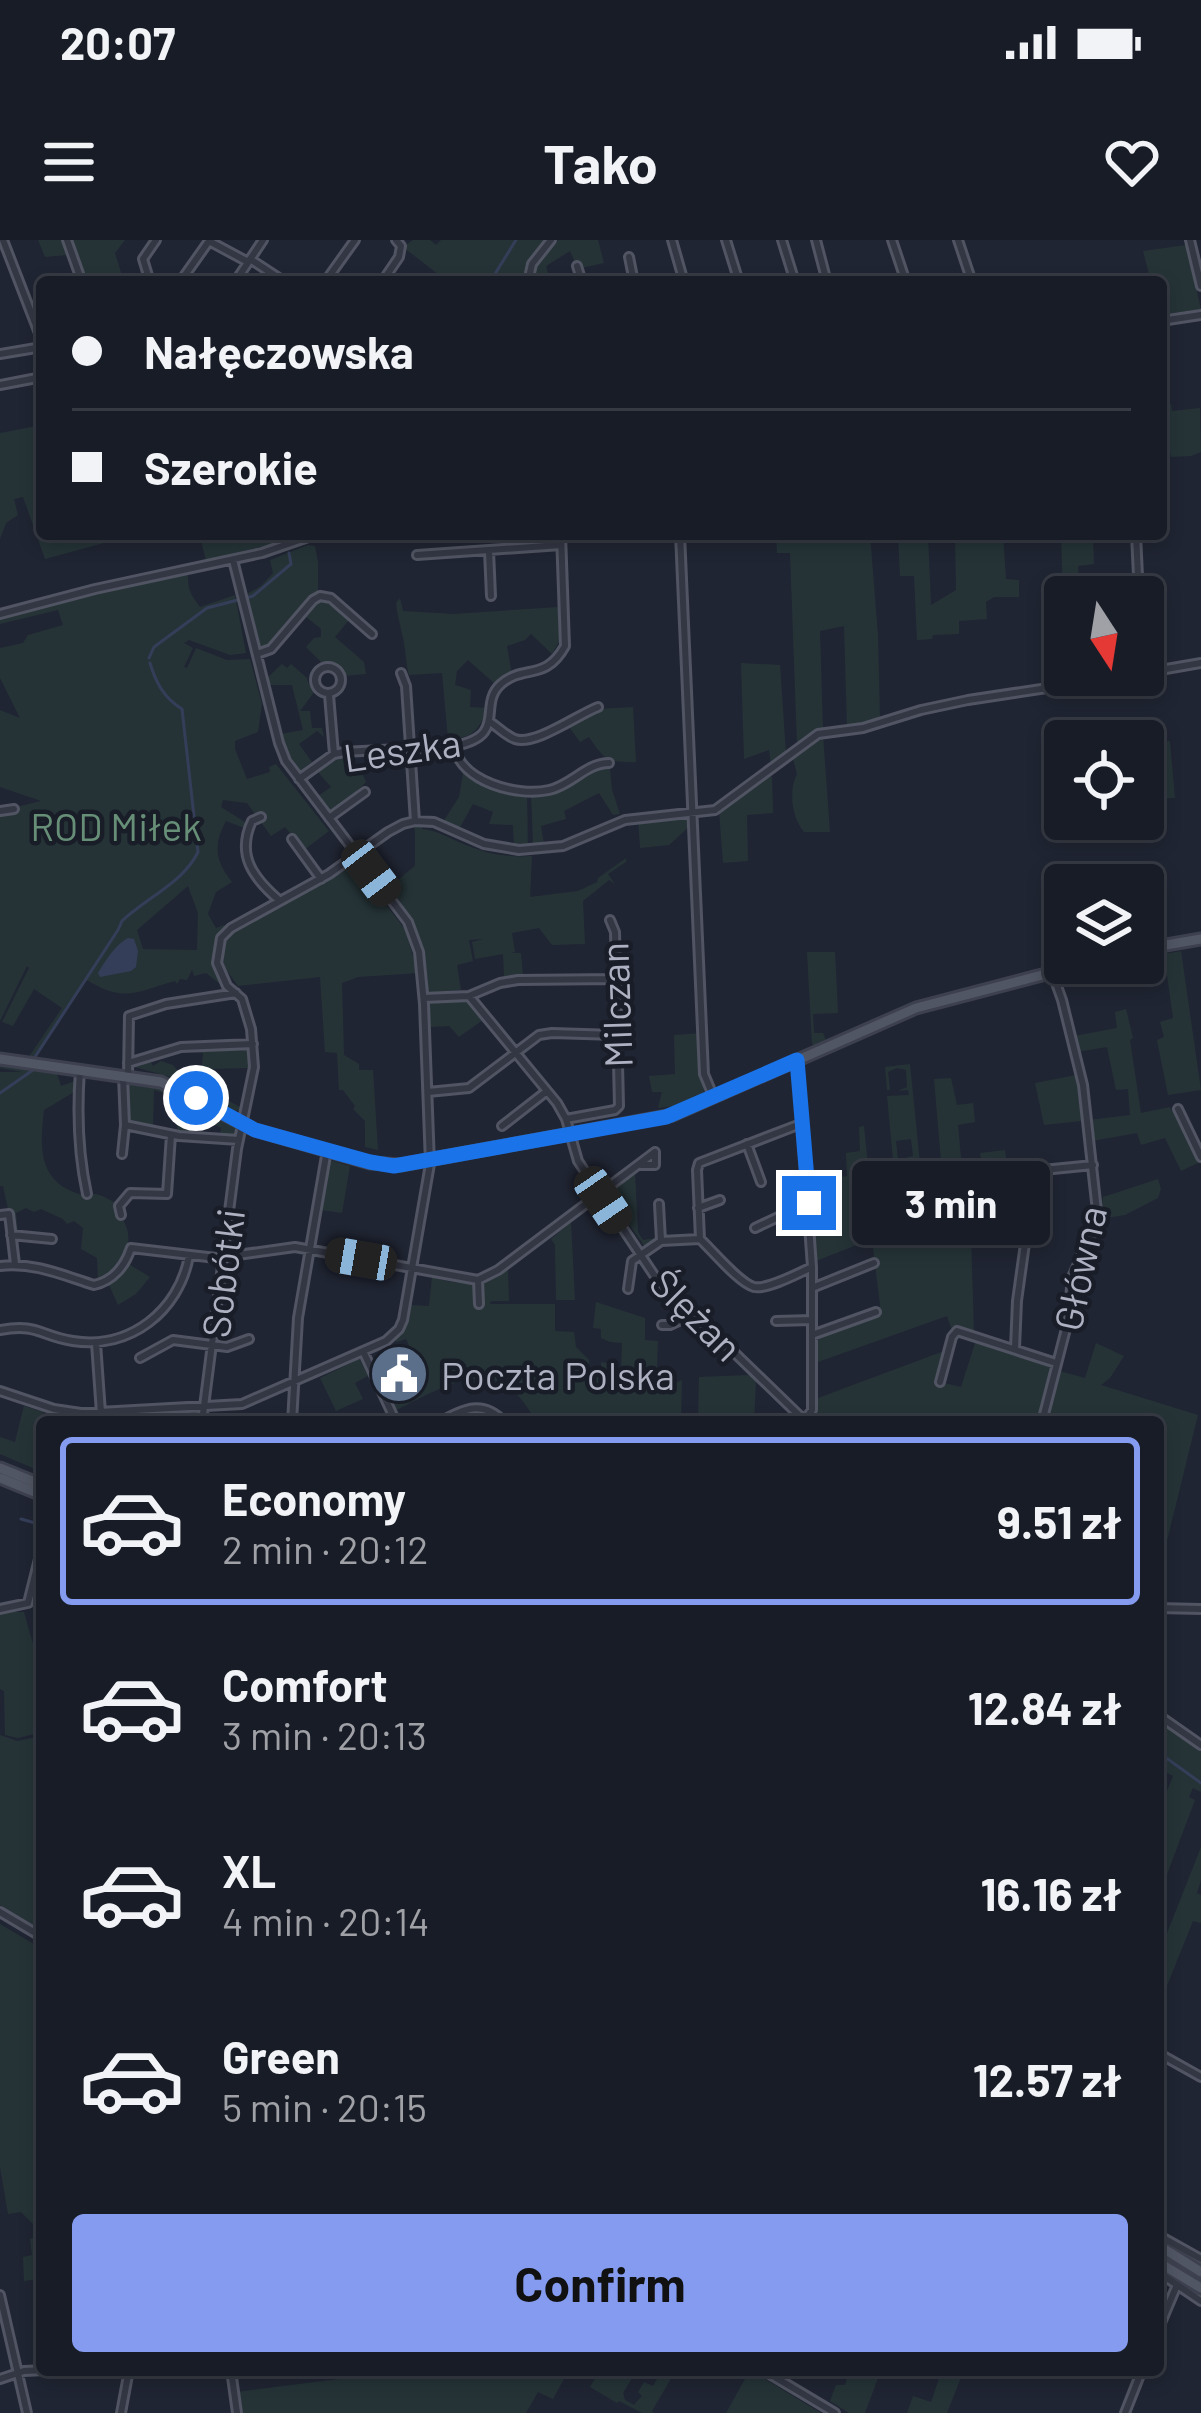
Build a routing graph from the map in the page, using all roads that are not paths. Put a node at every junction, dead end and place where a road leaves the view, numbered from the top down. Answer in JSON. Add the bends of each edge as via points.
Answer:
{"nodes":[{"id":1,"x":3,"y":240,"type":"edge"},
{"id":2,"x":67,"y":240,"type":"edge"},
{"id":3,"x":156,"y":240,"type":"edge"},
{"id":4,"x":208,"y":240,"type":"edge"},
{"id":5,"x":263,"y":240,"type":"edge"},
{"id":6,"x":355,"y":240,"type":"edge"},
{"id":7,"x":396,"y":240,"type":"edge"},
{"id":8,"x":551,"y":240,"type":"edge"},
{"id":9,"x":672,"y":240,"type":"edge"},
{"id":10,"x":726,"y":240,"type":"edge"},
{"id":11,"x":782,"y":240,"type":"edge"},
{"id":12,"x":816,"y":240,"type":"edge"},
{"id":13,"x":892,"y":240,"type":"edge"},
{"id":14,"x":958,"y":240,"type":"edge"},
{"id":15,"x":1190,"y":240,"type":"edge"},
{"id":16,"x":629,"y":257,"type":"dead end"},
{"id":17,"x":10,"y":259,"type":"junction"},
{"id":18,"x":249,"y":261,"type":"junction"},
{"id":19,"x":0,"y":262,"type":"edge"},
{"id":20,"x":578,"y":266,"type":"dead end"},
{"id":21,"x":80,"y":276,"type":"edge"},
{"id":22,"x":148,"y":276,"type":"edge"},
{"id":23,"x":184,"y":276,"type":"edge"},
{"id":24,"x":239,"y":276,"type":"edge"},
{"id":25,"x":275,"y":276,"type":"edge"},
{"id":26,"x":329,"y":276,"type":"edge"},
{"id":27,"x":386,"y":276,"type":"edge"},
{"id":28,"x":529,"y":276,"type":"edge"},
{"id":29,"x":580,"y":276,"type":"edge"},
{"id":30,"x":633,"y":276,"type":"edge"},
{"id":31,"x":682,"y":276,"type":"edge"},
{"id":32,"x":737,"y":276,"type":"edge"},
{"id":33,"x":793,"y":276,"type":"edge"},
{"id":34,"x":825,"y":276,"type":"edge"},
{"id":35,"x":904,"y":276,"type":"edge"},
{"id":36,"x":970,"y":276,"type":"edge"},
{"id":37,"x":1201,"y":286,"type":"edge"},
{"id":38,"x":1201,"y":315,"type":"edge"},
{"id":39,"x":1167,"y":320,"type":"edge"},
{"id":40,"x":36,"y":328,"type":"edge"},
{"id":41,"x":36,"y":345,"type":"edge"},
{"id":42,"x":0,"y":354,"type":"edge"},
{"id":43,"x":36,"y":378,"type":"edge"},
{"id":44,"x":0,"y":385,"type":"edge"},
{"id":45,"x":301,"y":540,"type":"edge"},
{"id":46,"x":561,"y":540,"type":"edge"},
{"id":47,"x":680,"y":540,"type":"edge"},
{"id":48,"x":1136,"y":540,"type":"edge"},
{"id":49,"x":561,"y":545,"type":"junction"},
{"id":50,"x":489,"y":551,"type":"junction"},
{"id":51,"x":417,"y":555,"type":"dead end"},
{"id":52,"x":233,"y":560,"type":"junction"},
{"id":53,"x":1138,"y":576,"type":"edge"},
{"id":54,"x":491,"y":596,"type":"dead end"},
{"id":55,"x":0,"y":614,"type":"edge"},
{"id":56,"x":372,"y":634,"type":"dead end"},
{"id":57,"x":256,"y":654,"type":"junction"},
{"id":58,"x":1201,"y":663,"type":"edge"},
{"id":59,"x":1164,"y":669,"type":"edge"},
{"id":60,"x":401,"y":673,"type":"dead end"},
{"id":61,"x":1044,"y":688,"type":"edge"},
{"id":62,"x":329,"y":695,"type":"junction"},
{"id":63,"x":598,"y":707,"type":"dead end"},
{"id":64,"x":490,"y":722,"type":"junction"},
{"id":65,"x":454,"y":746,"type":"junction"},
{"id":66,"x":412,"y":748,"type":"junction"},
{"id":67,"x":334,"y":754,"type":"junction"},
{"id":68,"x":609,"y":763,"type":"dead end"},
{"id":69,"x":298,"y":779,"type":"junction"},
{"id":70,"x":365,"y":792,"type":"dead end"},
{"id":71,"x":14,"y":808,"type":"dead end"},
{"id":72,"x":0,"y":812,"type":"edge"},
{"id":73,"x":694,"y":812,"type":"junction"},
{"id":74,"x":261,"y":817,"type":"dead end"},
{"id":75,"x":329,"y":818,"type":"junction"},
{"id":76,"x":415,"y":820,"type":"junction"},
{"id":77,"x":292,"y":839,"type":"dead end"},
{"id":78,"x":358,"y":855,"type":"junction"},
{"id":79,"x":321,"y":879,"type":"junction"},
{"id":80,"x":281,"y":901,"type":"junction"},
{"id":81,"x":610,"y":920,"type":"dead end"},
{"id":82,"x":1201,"y":939,"type":"edge"},
{"id":83,"x":1164,"y":945,"type":"edge"},
{"id":84,"x":1044,"y":974,"type":"edge"},
{"id":85,"x":615,"y":979,"type":"junction"},
{"id":86,"x":1056,"y":984,"type":"edge"},
{"id":87,"x":236,"y":993,"type":"junction"},
{"id":88,"x":469,"y":996,"type":"junction"},
{"id":89,"x":424,"y":998,"type":"junction"},
{"id":90,"x":616,"y":1035,"type":"junction"},
{"id":91,"x":253,"y":1044,"type":"junction"},
{"id":92,"x":515,"y":1053,"type":"junction"},
{"id":93,"x":0,"y":1059,"type":"edge"},
{"id":94,"x":797,"y":1060,"type":"junction"},
{"id":95,"x":128,"y":1063,"type":"junction"},
{"id":96,"x":80,"y":1070,"type":"junction"},
{"id":97,"x":126,"y":1076,"type":"junction"},
{"id":98,"x":547,"y":1091,"type":"junction"},
{"id":99,"x":428,"y":1092,"type":"junction"},
{"id":100,"x":714,"y":1098,"type":"junction"},
{"id":101,"x":1178,"y":1109,"type":"dead end"},
{"id":102,"x":566,"y":1119,"type":"junction"},
{"id":103,"x":803,"y":1123,"type":"junction"},
{"id":104,"x":242,"y":1124,"type":"junction"},
{"id":105,"x":125,"y":1125,"type":"junction"},
{"id":106,"x":502,"y":1126,"type":"dead end"},
{"id":107,"x":171,"y":1135,"type":"junction"},
{"id":108,"x":569,"y":1135,"type":"junction"},
{"id":109,"x":238,"y":1140,"type":"junction"},
{"id":110,"x":747,"y":1144,"type":"junction"},
{"id":111,"x":327,"y":1150,"type":"junction"},
{"id":112,"x":655,"y":1152,"type":"dead end"},
{"id":113,"x":122,"y":1154,"type":"dead end"},
{"id":114,"x":1201,"y":1157,"type":"edge"},
{"id":115,"x":430,"y":1160,"type":"junction"},
{"id":116,"x":1093,"y":1165,"type":"junction"},
{"id":117,"x":761,"y":1182,"type":"dead end"},
{"id":118,"x":88,"y":1194,"type":"dead end"},
{"id":119,"x":600,"y":1194,"type":"junction"},
{"id":120,"x":720,"y":1199,"type":"dead end"},
{"id":121,"x":659,"y":1204,"type":"dead end"},
{"id":122,"x":698,"y":1208,"type":"junction"},
{"id":123,"x":809,"y":1208,"type":"junction"},
{"id":124,"x":121,"y":1214,"type":"dead end"},
{"id":125,"x":0,"y":1215,"type":"edge"},
{"id":126,"x":755,"y":1228,"type":"dead end"},
{"id":127,"x":11,"y":1235,"type":"junction"},
{"id":128,"x":52,"y":1239,"type":"dead end"},
{"id":129,"x":700,"y":1239,"type":"junction"},
{"id":130,"x":661,"y":1241,"type":"junction"},
{"id":131,"x":309,"y":1249,"type":"junction"},
{"id":132,"x":640,"y":1254,"type":"junction"},
{"id":133,"x":189,"y":1256,"type":"junction"},
{"id":134,"x":223,"y":1257,"type":"junction"},
{"id":135,"x":874,"y":1263,"type":"dead end"},
{"id":136,"x":15,"y":1264,"type":"junction"},
{"id":137,"x":0,"y":1266,"type":"edge"},
{"id":138,"x":411,"y":1268,"type":"junction"},
{"id":139,"x":812,"y":1268,"type":"junction"},
{"id":140,"x":478,"y":1280,"type":"junction"},
{"id":141,"x":628,"y":1288,"type":"dead end"},
{"id":142,"x":812,"y":1288,"type":"junction"},
{"id":143,"x":479,"y":1304,"type":"dead end"},
{"id":144,"x":875,"y":1312,"type":"dead end"},
{"id":145,"x":693,"y":1314,"type":"junction"},
{"id":146,"x":812,"y":1320,"type":"junction"},
{"id":147,"x":776,"y":1321,"type":"dead end"},
{"id":148,"x":662,"y":1325,"type":"dead end"},
{"id":149,"x":0,"y":1330,"type":"edge"},
{"id":150,"x":812,"y":1335,"type":"junction"},
{"id":151,"x":249,"y":1339,"type":"dead end"},
{"id":152,"x":96,"y":1342,"type":"junction"},
{"id":153,"x":213,"y":1345,"type":"junction"},
{"id":154,"x":1015,"y":1348,"type":"junction"},
{"id":155,"x":363,"y":1352,"type":"junction"},
{"id":156,"x":140,"y":1358,"type":"dead end"},
{"id":157,"x":1057,"y":1363,"type":"junction"},
{"id":158,"x":940,"y":1382,"type":"dead end"},
{"id":159,"x":293,"y":1383,"type":"junction"},
{"id":160,"x":0,"y":1390,"type":"edge"},
{"id":161,"x":204,"y":1407,"type":"junction"},
{"id":162,"x":101,"y":1413,"type":"junction"},
{"id":163,"x":203,"y":1416,"type":"edge"},
{"id":164,"x":292,"y":1416,"type":"edge"},
{"id":165,"x":393,"y":1416,"type":"edge"},
{"id":166,"x":451,"y":1416,"type":"edge"},
{"id":167,"x":498,"y":1416,"type":"edge"},
{"id":168,"x":800,"y":1416,"type":"edge"},
{"id":169,"x":808,"y":1416,"type":"edge"},
{"id":170,"x":1044,"y":1416,"type":"edge"},
{"id":171,"x":1,"y":1473,"type":"edge"},
{"id":172,"x":36,"y":1483,"type":"edge"},
{"id":173,"x":36,"y":1493,"type":"edge"},
{"id":174,"x":36,"y":1571,"type":"edge"},
{"id":175,"x":1164,"y":1608,"type":"edge"},
{"id":176,"x":0,"y":1609,"type":"edge"},
{"id":177,"x":1201,"y":1609,"type":"edge"},
{"id":178,"x":1164,"y":1719,"type":"edge"},
{"id":179,"x":1201,"y":1745,"type":"edge"},
{"id":180,"x":0,"y":1912,"type":"edge"},
{"id":181,"x":36,"y":1933,"type":"edge"},
{"id":182,"x":1164,"y":2056,"type":"edge"},
{"id":183,"x":1201,"y":2077,"type":"edge"},
{"id":184,"x":1164,"y":2238,"type":"edge"},
{"id":185,"x":1164,"y":2249,"type":"edge"},
{"id":186,"x":1201,"y":2259,"type":"edge"},
{"id":187,"x":1164,"y":2265,"type":"edge"},
{"id":188,"x":1201,"y":2272,"type":"edge"},
{"id":189,"x":1164,"y":2276,"type":"edge"},
{"id":190,"x":1177,"y":2285,"type":"junction"},
{"id":191,"x":1201,"y":2288,"type":"edge"},
{"id":192,"x":0,"y":2294,"type":"edge"},
{"id":193,"x":1201,"y":2301,"type":"edge"},
{"id":194,"x":1164,"y":2316,"type":"edge"},
{"id":195,"x":36,"y":2371,"type":"edge"},
{"id":196,"x":17,"y":2374,"type":"junction"},
{"id":197,"x":128,"y":2376,"type":"edge"},
{"id":198,"x":232,"y":2376,"type":"edge"},
{"id":199,"x":773,"y":2376,"type":"edge"},
{"id":200,"x":1140,"y":2376,"type":"edge"},
{"id":201,"x":0,"y":2379,"type":"edge"},
{"id":202,"x":27,"y":2413,"type":"edge"},
{"id":203,"x":121,"y":2413,"type":"edge"},
{"id":204,"x":237,"y":2413,"type":"edge"},
{"id":205,"x":835,"y":2413,"type":"edge"},
{"id":206,"x":1125,"y":2413,"type":"edge"}],
"edges":[{"from":1,"to":17,"type":"street"},
{"from":2,"to":21,"type":"street"},
{"from":3,"to":22,"type":"street","via":[[143,259]]},
{"from":4,"to":18,"type":"street"},
{"from":4,"to":23,"type":"street"},
{"from":5,"to":18,"type":"street"},
{"from":6,"to":26,"type":"street"},
{"from":7,"to":27,"type":"street","via":[[399,257]]},
{"from":8,"to":28,"type":"street"},
{"from":9,"to":31,"type":"street"},
{"from":10,"to":32,"type":"street"},
{"from":11,"to":33,"type":"street"},
{"from":12,"to":34,"type":"street"},
{"from":13,"to":35,"type":"street"},
{"from":14,"to":36,"type":"street"},
{"from":15,"to":37,"type":"street"},
{"from":16,"to":30,"type":"street"},
{"from":17,"to":19,"type":"street"},
{"from":17,"to":40,"type":"street"},
{"from":18,"to":24,"type":"street"},
{"from":18,"to":25,"type":"street"},
{"from":20,"to":29,"type":"street"},
{"from":38,"to":39,"type":"street"},
{"from":41,"to":42,"type":"street"},
{"from":43,"to":44,"type":"street"},
{"from":45,"to":52,"type":"street"},
{"from":46,"to":49,"type":"street","name":"Leszka"},
{"from":47,"to":73,"type":"street"},
{"from":48,"to":53,"type":"street"},
{"from":49,"to":50,"type":"street"},
{"from":49,"to":64,"type":"street","name":"Leszka","via":[[565,646],[545,668],[501,684]]},
{"from":50,"to":51,"type":"street"},
{"from":50,"to":54,"type":"street"},
{"from":52,"to":55,"type":"street"},
{"from":52,"to":57,"type":"street"},
{"from":56,"to":57,"type":"street","via":[[320,596],[271,649]]},
{"from":57,"to":69,"type":"street","via":[[279,743]]},
{"from":58,"to":59,"type":"street"},
{"from":60,"to":66,"type":"street"},
{"from":61,"to":73,"type":"street","via":[[818,734],[732,800]]},
{"from":62,"to":62,"type":"street","via":[[342,679],[324,667],[314,682]]},
{"from":62,"to":67,"type":"street"},
{"from":63,"to":64,"type":"street","via":[[532,740],[514,739]]},
{"from":64,"to":65,"type":"street","name":"Leszka","via":[[476,740]]},
{"from":65,"to":66,"type":"street","name":"Leszka"},
{"from":65,"to":68,"type":"street","via":[[482,778],[529,791]]},
{"from":66,"to":67,"type":"street","name":"Leszka"},
{"from":66,"to":76,"type":"street"},
{"from":67,"to":69,"type":"street","name":"Leszka"},
{"from":69,"to":75,"type":"street"},
{"from":70,"to":75,"type":"street"},
{"from":71,"to":72,"type":"street"},
{"from":73,"to":76,"type":"street","via":[[619,821],[575,843],[519,850]]},
{"from":73,"to":100,"type":"street","via":[[704,1074]]},
{"from":74,"to":80,"type":"street","via":[[243,848]]},
{"from":75,"to":78,"type":"street"},
{"from":76,"to":78,"type":"street"},
{"from":77,"to":79,"type":"street"},
{"from":78,"to":79,"type":"street"},
{"from":78,"to":89,"type":"street","via":[[411,929]]},
{"from":79,"to":80,"type":"street"},
{"from":80,"to":87,"type":"street","via":[[221,938],[217,963]]},
{"from":81,"to":85,"type":"street","name":"Milczan"},
{"from":82,"to":83,"type":"main road"},
{"from":84,"to":94,"type":"main road","via":[[916,1008]]},
{"from":85,"to":88,"type":"street","via":[[518,980]]},
{"from":85,"to":90,"type":"street","name":"Milczan"},
{"from":86,"to":116,"type":"street","name":"Główna","via":[[1083,1085]]},
{"from":87,"to":91,"type":"street"},
{"from":87,"to":95,"type":"street","via":[[131,1015]]},
{"from":88,"to":89,"type":"street"},
{"from":88,"to":92,"type":"street"},
{"from":89,"to":99,"type":"street"},
{"from":90,"to":92,"type":"street","via":[[546,1034]]},
{"from":90,"to":102,"type":"street","name":"Milczan","via":[[619,1106]]},
{"from":91,"to":95,"type":"street","via":[[176,1047]]},
{"from":91,"to":104,"type":"street","name":"Sobótki"},
{"from":92,"to":98,"type":"street"},
{"from":92,"to":99,"type":"street","via":[[469,1088]]},
{"from":93,"to":96,"type":"main road"},
{"from":94,"to":100,"type":"main road"},
{"from":94,"to":103,"type":"street"},
{"from":95,"to":97,"type":"street"},
{"from":96,"to":97,"type":"main road"},
{"from":96,"to":118,"type":"street"},
{"from":97,"to":104,"type":"main road","via":[[170,1084]]},
{"from":97,"to":105,"type":"street"},
{"from":98,"to":102,"type":"street"},
{"from":98,"to":106,"type":"street"},
{"from":99,"to":115,"type":"street"},
{"from":100,"to":108,"type":"main road","via":[[666,1117]]},
{"from":101,"to":114,"type":"street"},
{"from":102,"to":108,"type":"street","name":"Ślężan"},
{"from":103,"to":110,"type":"street"},
{"from":103,"to":123,"type":"street"},
{"from":104,"to":109,"type":"street","name":"Sobótki"},
{"from":104,"to":111,"type":"main road"},
{"from":105,"to":107,"type":"street"},
{"from":105,"to":113,"type":"street"},
{"from":107,"to":109,"type":"street"},
{"from":107,"to":124,"type":"street","via":[[167,1194],[130,1193]]},
{"from":108,"to":115,"type":"main road"},
{"from":108,"to":119,"type":"street","name":"Ślężan"},
{"from":109,"to":134,"type":"street","name":"Sobótki"},
{"from":110,"to":117,"type":"street"},
{"from":110,"to":122,"type":"street","via":[[698,1165]]},
{"from":111,"to":115,"type":"main road","via":[[387,1166]]},
{"from":111,"to":131,"type":"street"},
{"from":112,"to":119,"type":"street","via":[[655,1165],[638,1166]]},
{"from":115,"to":138,"type":"street"},
{"from":116,"to":154,"type":"street","via":[[1042,1170],[1025,1181],[1029,1215]]},
{"from":116,"to":157,"type":"street","name":"Główna","via":[[1097,1211],[1072,1277]]},
{"from":119,"to":132,"type":"street","name":"Ślężan"},
{"from":119,"to":140,"type":"street"},
{"from":120,"to":122,"type":"street"},
{"from":121,"to":130,"type":"street"},
{"from":122,"to":129,"type":"street"},
{"from":123,"to":126,"type":"street"},
{"from":123,"to":139,"type":"street"},
{"from":125,"to":127,"type":"street","via":[[9,1214]]},
{"from":127,"to":128,"type":"street"},
{"from":127,"to":136,"type":"street"},
{"from":129,"to":130,"type":"street"},
{"from":129,"to":139,"type":"street","via":[[752,1286]]},
{"from":130,"to":132,"type":"street"},
{"from":131,"to":134,"type":"street"},
{"from":131,"to":138,"type":"street"},
{"from":131,"to":159,"type":"street"},
{"from":132,"to":141,"type":"street"},
{"from":132,"to":145,"type":"street","name":"Ślężan"},
{"from":133,"to":134,"type":"street"},
{"from":133,"to":136,"type":"street","via":[[131,1248],[116,1274],[94,1285]]},
{"from":133,"to":152,"type":"street","via":[[181,1285],[157,1317]]},
{"from":134,"to":153,"type":"street","name":"Sobótki"},
{"from":135,"to":142,"type":"street"},
{"from":136,"to":137,"type":"street"},
{"from":138,"to":140,"type":"street"},
{"from":138,"to":155,"type":"street","via":[[399,1329]]},
{"from":139,"to":142,"type":"street"},
{"from":140,"to":143,"type":"street"},
{"from":142,"to":146,"type":"street"},
{"from":144,"to":150,"type":"street"},
{"from":145,"to":148,"type":"street"},
{"from":145,"to":168,"type":"street","name":"Ślężan"},
{"from":146,"to":147,"type":"street"},
{"from":146,"to":150,"type":"street"},
{"from":149,"to":152,"type":"street","via":[[27,1327]]},
{"from":150,"to":169,"type":"street"},
{"from":151,"to":153,"type":"street"},
{"from":152,"to":162,"type":"street"},
{"from":153,"to":156,"type":"street","via":[[173,1340]]},
{"from":153,"to":161,"type":"street","name":"Sobótki"},
{"from":154,"to":157,"type":"street"},
{"from":154,"to":158,"type":"street","via":[[957,1331]]},
{"from":155,"to":159,"type":"street"},
{"from":155,"to":165,"type":"street"},
{"from":157,"to":170,"type":"street","name":"Główna"},
{"from":159,"to":161,"type":"street","via":[[242,1404]]},
{"from":159,"to":164,"type":"street"},
{"from":160,"to":162,"type":"street","via":[[54,1409]]},
{"from":161,"to":162,"type":"street"},
{"from":161,"to":163,"type":"street","name":"Sobótki"},
{"from":166,"to":167,"type":"street","via":[[476,1407]]},
{"from":171,"to":172,"type":"main road"},
{"from":171,"to":173,"type":"main road"},
{"from":174,"to":176,"type":"street","via":[[28,1603]]},
{"from":175,"to":177,"type":"street"},
{"from":178,"to":179,"type":"street"},
{"from":180,"to":181,"type":"street"},
{"from":182,"to":183,"type":"street"},
{"from":184,"to":186,"type":"street"},
{"from":185,"to":188,"type":"main road"},
{"from":187,"to":191,"type":"main road"},
{"from":189,"to":190,"type":"street"},
{"from":190,"to":193,"type":"street"},
{"from":190,"to":194,"type":"street"},
{"from":192,"to":196,"type":"street"},
{"from":195,"to":196,"type":"street"},
{"from":196,"to":201,"type":"street"},
{"from":196,"to":202,"type":"street"},
{"from":197,"to":203,"type":"street"},
{"from":198,"to":204,"type":"street"},
{"from":199,"to":205,"type":"street"},
{"from":200,"to":206,"type":"street"}]}
